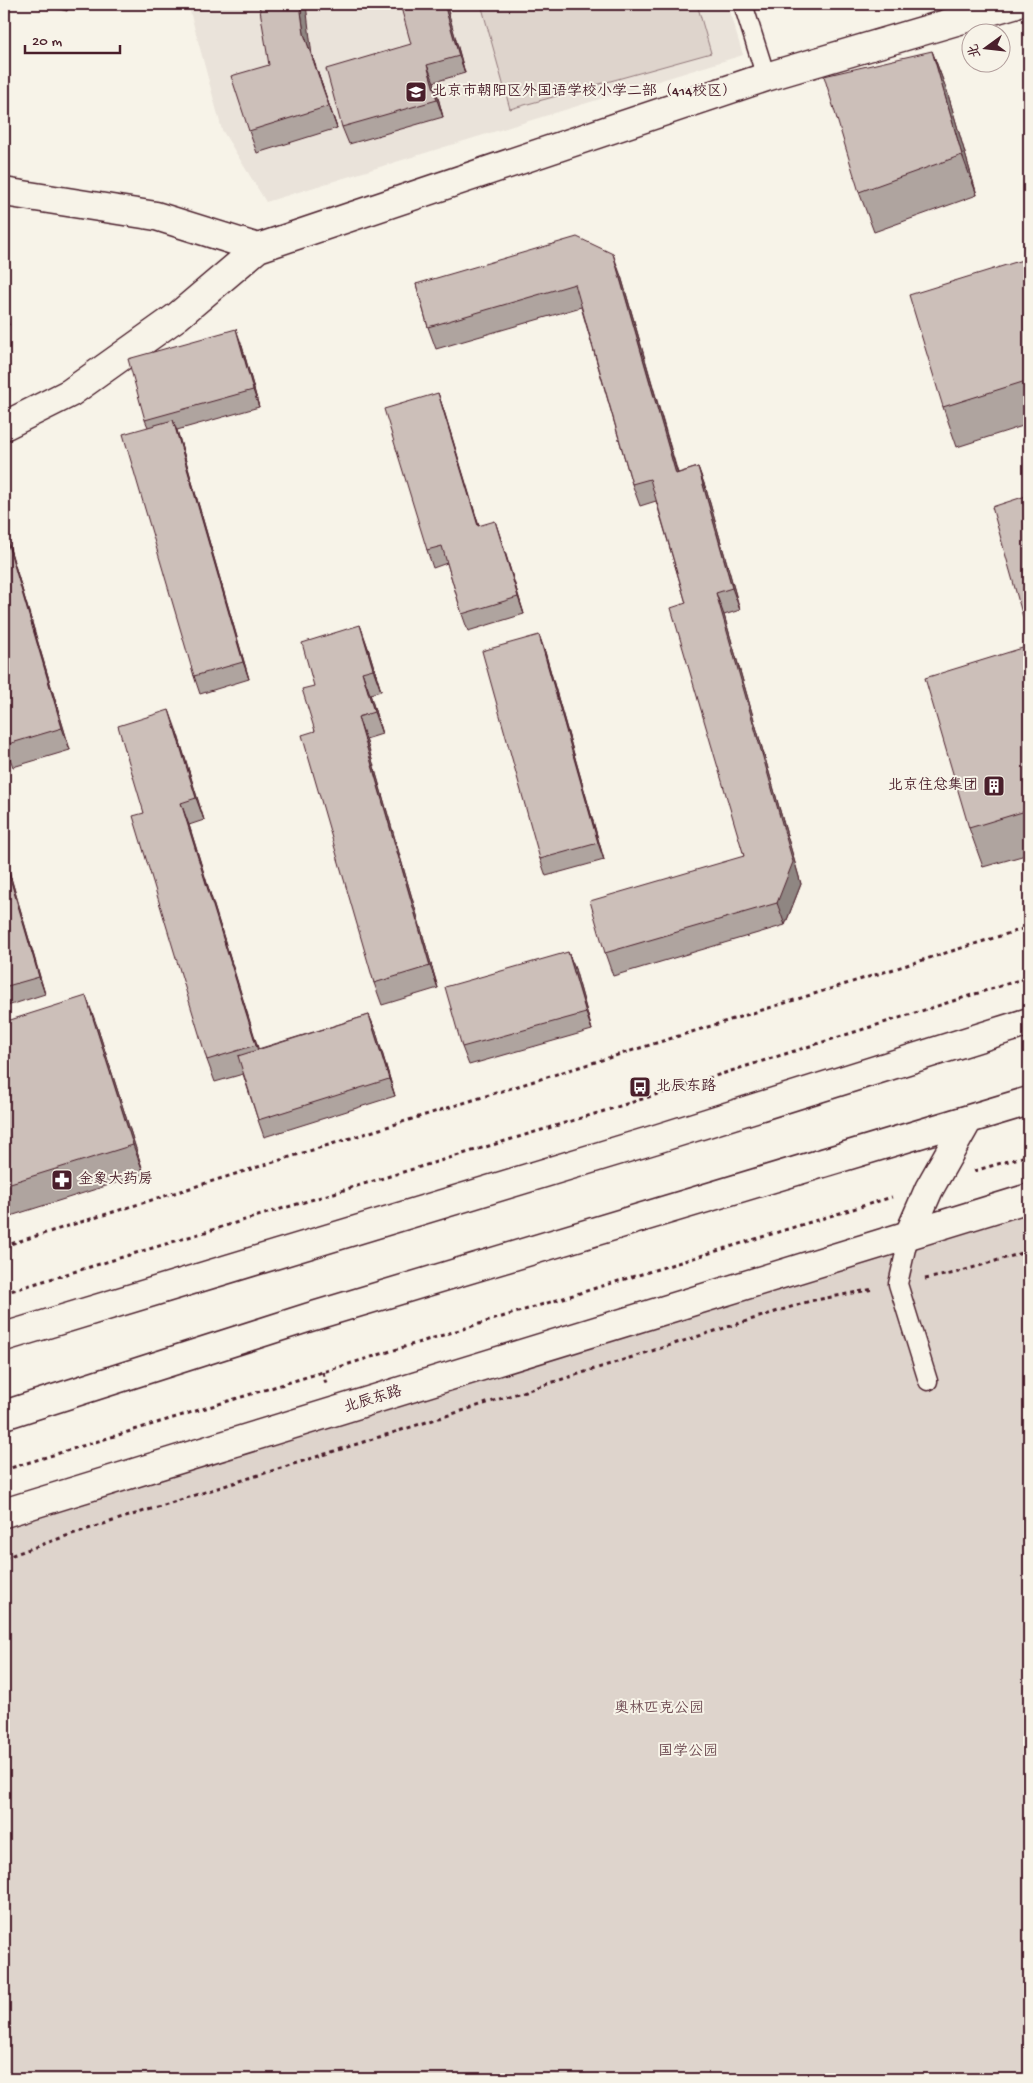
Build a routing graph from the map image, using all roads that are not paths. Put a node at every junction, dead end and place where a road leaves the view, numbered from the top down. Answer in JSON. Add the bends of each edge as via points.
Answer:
{"nodes":[{"id":1,"x":743,"y":4,"type":"edge"},
{"id":2,"x":1014,"y":4,"type":"edge"},
{"id":3,"x":766,"y":77,"type":"junction"},
{"id":4,"x":4,"y":192,"type":"edge"},
{"id":5,"x":258,"y":248,"type":"junction"},
{"id":6,"x":4,"y":426,"type":"edge"},
{"id":7,"x":1029,"y":1022,"type":"edge"},
{"id":8,"x":1029,"y":1101,"type":"edge"},
{"id":9,"x":968,"y":1120,"type":"junction"},
{"id":10,"x":1029,"y":1198,"type":"edge"},
{"id":11,"x":909,"y":1235,"type":"junction"},
{"id":12,"x":4,"y":1337,"type":"edge"},
{"id":13,"x":928,"y":1381,"type":"dead end"},
{"id":14,"x":4,"y":1415,"type":"edge"},
{"id":15,"x":4,"y":1513,"type":"edge"}],
"edges":[{"from":1,"to":3,"type":"lane"},
{"from":2,"to":3,"type":"street"},
{"from":3,"to":5,"type":"street"},
{"from":4,"to":5,"type":"street","via":[[156,216]]},
{"from":5,"to":6,"type":"street","via":[[178,316],[70,393]]},
{"from":7,"to":12,"type":"street"},
{"from":8,"to":9,"type":"street"},
{"from":9,"to":11,"type":"street","via":[[929,1189]]},
{"from":9,"to":14,"type":"street","via":[[310,1317]]},
{"from":10,"to":11,"type":"street","name":"北辰东路"},
{"from":11,"to":13,"type":"lane","via":[[898,1284]]},
{"from":11,"to":15,"type":"street","name":"北辰东路"}]}
